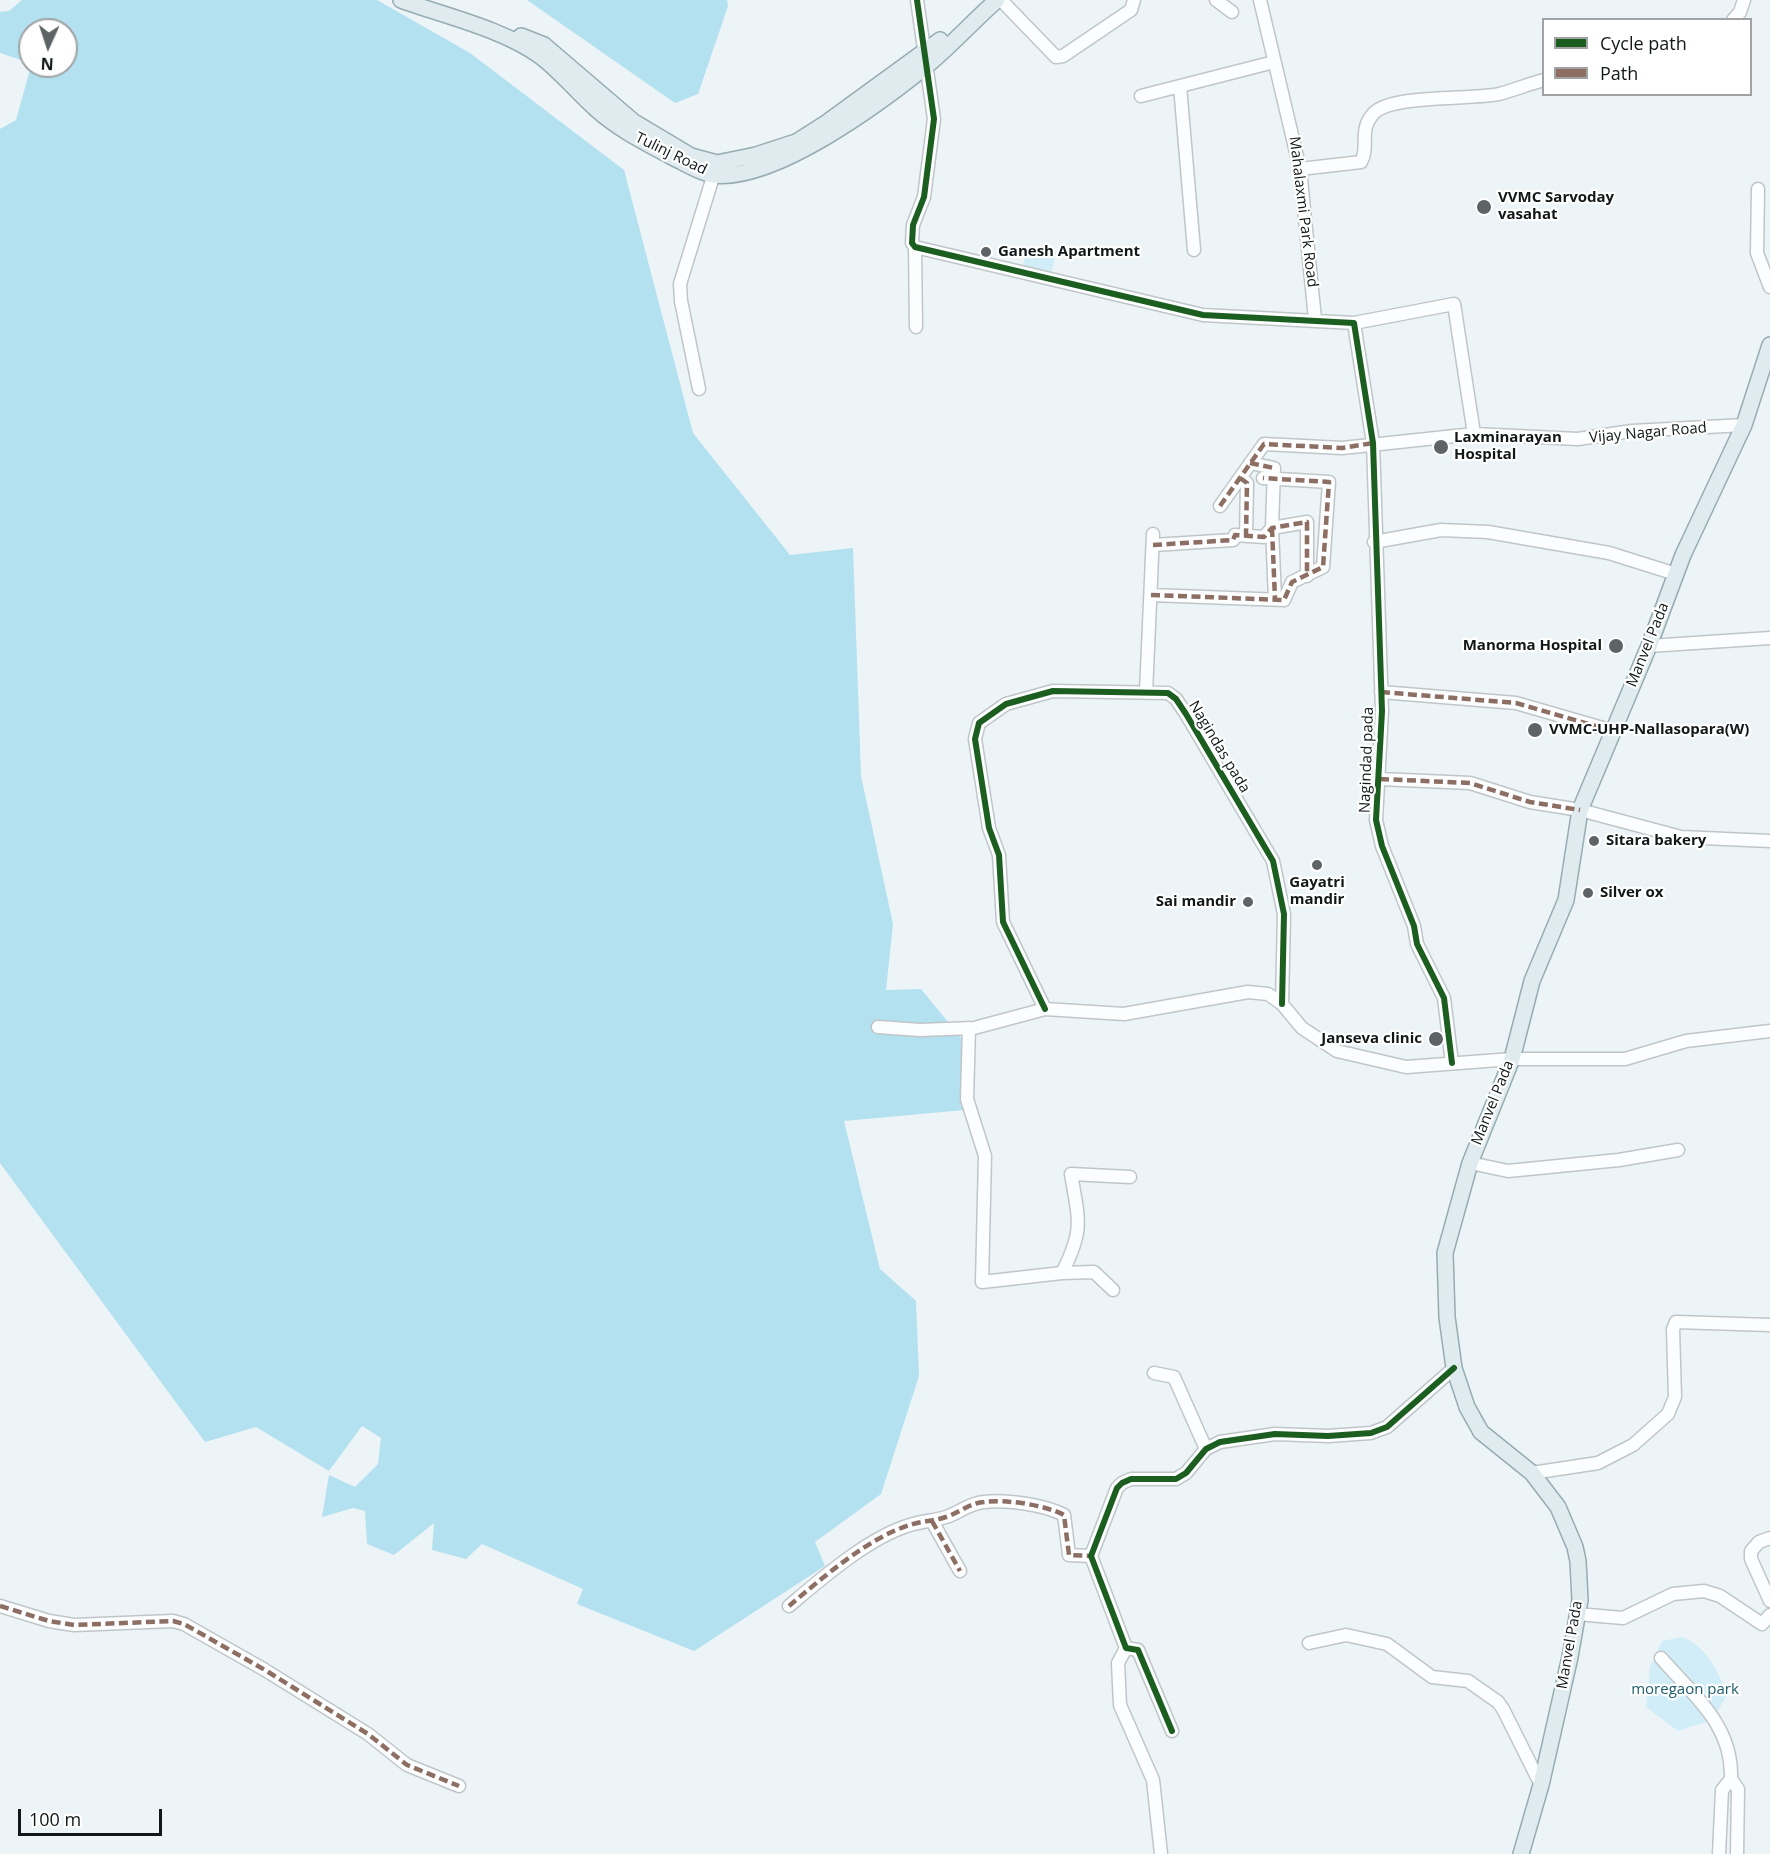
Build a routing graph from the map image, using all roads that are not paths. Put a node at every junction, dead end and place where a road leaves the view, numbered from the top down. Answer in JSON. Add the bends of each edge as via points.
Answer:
{"nodes":[{"id":1,"x":402,"y":0,"type":"edge"},
{"id":2,"x":429,"y":0,"type":"edge"},
{"id":3,"x":916,"y":0,"type":"edge"},
{"id":4,"x":986,"y":0,"type":"edge"},
{"id":5,"x":999,"y":0,"type":"edge"},
{"id":6,"x":1134,"y":0,"type":"edge"},
{"id":7,"x":1215,"y":0,"type":"edge"},
{"id":8,"x":1260,"y":0,"type":"edge"},
{"id":9,"x":1744,"y":0,"type":"edge"},
{"id":10,"x":1232,"y":12,"type":"dead end"},
{"id":11,"x":1735,"y":18,"type":"edge"},
{"id":12,"x":924,"y":60,"type":"junction"},
{"id":13,"x":1274,"y":62,"type":"junction"},
{"id":14,"x":1542,"y":81,"type":"edge"},
{"id":15,"x":1180,"y":86,"type":"junction"},
{"id":16,"x":1141,"y":96,"type":"dead end"},
{"id":17,"x":1300,"y":168,"type":"junction"},
{"id":18,"x":715,"y":169,"type":"junction"},
{"id":19,"x":1758,"y":189,"type":"dead end"},
{"id":20,"x":915,"y":246,"type":"junction"},
{"id":21,"x":1194,"y":250,"type":"dead end"},
{"id":22,"x":1770,"y":286,"type":"edge"},
{"id":23,"x":1316,"y":319,"type":"junction"},
{"id":24,"x":1354,"y":323,"type":"junction"},
{"id":25,"x":916,"y":327,"type":"dead end"},
{"id":26,"x":1770,"y":345,"type":"edge"},
{"id":27,"x":699,"y":389,"type":"dead end"},
{"id":28,"x":1744,"y":425,"type":"junction"},
{"id":29,"x":1474,"y":434,"type":"junction"},
{"id":30,"x":1373,"y":443,"type":"junction"},
{"id":31,"x":1250,"y":463,"type":"junction"},
{"id":32,"x":1240,"y":478,"type":"junction"},
{"id":33,"x":1268,"y":478,"type":"junction"},
{"id":34,"x":1220,"y":506,"type":"dead end"},
{"id":35,"x":1272,"y":528,"type":"junction"},
{"id":36,"x":1246,"y":536,"type":"junction"},
{"id":37,"x":1374,"y":542,"type":"junction"},
{"id":38,"x":1676,"y":573,"type":"junction"},
{"id":39,"x":1306,"y":576,"type":"junction"},
{"id":40,"x":1151,"y":595,"type":"junction"},
{"id":41,"x":1275,"y":599,"type":"junction"},
{"id":42,"x":1770,"y":638,"type":"edge"},
{"id":43,"x":1649,"y":646,"type":"junction"},
{"id":44,"x":1381,"y":692,"type":"junction"},
{"id":45,"x":1146,"y":693,"type":"junction"},
{"id":46,"x":1613,"y":731,"type":"junction"},
{"id":47,"x":1380,"y":779,"type":"junction"},
{"id":48,"x":1580,"y":810,"type":"junction"},
{"id":49,"x":1770,"y":842,"type":"edge"},
{"id":50,"x":1282,"y":1004,"type":"junction"},
{"id":51,"x":1045,"y":1008,"type":"junction"},
{"id":52,"x":878,"y":1027,"type":"dead end"},
{"id":53,"x":969,"y":1028,"type":"junction"},
{"id":54,"x":1770,"y":1030,"type":"edge"},
{"id":55,"x":1512,"y":1059,"type":"junction"},
{"id":56,"x":1452,"y":1063,"type":"junction"},
{"id":57,"x":1678,"y":1150,"type":"dead end"},
{"id":58,"x":1470,"y":1163,"type":"junction"},
{"id":59,"x":1130,"y":1177,"type":"dead end"},
{"id":60,"x":1062,"y":1273,"type":"junction"},
{"id":61,"x":1113,"y":1290,"type":"dead end"},
{"id":62,"x":1770,"y":1324,"type":"edge"},
{"id":63,"x":1454,"y":1368,"type":"junction"},
{"id":64,"x":1154,"y":1373,"type":"dead end"},
{"id":65,"x":1206,"y":1449,"type":"junction"},
{"id":66,"x":1532,"y":1473,"type":"junction"},
{"id":67,"x":933,"y":1521,"type":"junction"},
{"id":68,"x":1770,"y":1538,"type":"edge"},
{"id":69,"x":1091,"y":1556,"type":"junction"},
{"id":70,"x":960,"y":1570,"type":"dead end"},
{"id":71,"x":1770,"y":1601,"type":"edge"},
{"id":72,"x":0,"y":1606,"type":"edge"},
{"id":73,"x":789,"y":1606,"type":"dead end"},
{"id":74,"x":1577,"y":1614,"type":"junction"},
{"id":75,"x":1767,"y":1623,"type":"edge"},
{"id":76,"x":1309,"y":1643,"type":"dead end"},
{"id":77,"x":1126,"y":1648,"type":"junction"},
{"id":78,"x":1660,"y":1658,"type":"dead end"},
{"id":79,"x":1172,"y":1731,"type":"dead end"},
{"id":80,"x":1731,"y":1779,"type":"junction"},
{"id":81,"x":1541,"y":1785,"type":"junction"},
{"id":82,"x":459,"y":1786,"type":"dead end"},
{"id":83,"x":1161,"y":1854,"type":"edge"},
{"id":84,"x":1521,"y":1854,"type":"edge"},
{"id":85,"x":1719,"y":1854,"type":"edge"},
{"id":86,"x":1737,"y":1854,"type":"edge"}],
"edges":[{"from":1,"to":18,"type":"main road","name":"Tulinj Road","via":[[510,39],[540,56],[598,111],[634,137],[697,170]]},
{"from":2,"to":18,"type":"main road","name":"Tulinj Road","via":[[544,45],[634,122]]},
{"from":3,"to":12,"type":"street"},
{"from":4,"to":12,"type":"main road","name":"Tulinj Road"},
{"from":5,"to":6,"type":"street","via":[[1056,57],[1131,10]]},
{"from":5,"to":12,"type":"main road","name":"Tulinj Road"},
{"from":7,"to":10,"type":"street"},
{"from":8,"to":13,"type":"street","name":"Mahalaxmi Park Road"},
{"from":9,"to":11,"type":"street"},
{"from":12,"to":18,"type":"main road","name":"Tulinj Road","via":[[796,142]]},
{"from":12,"to":20,"type":"street","via":[[934,119],[924,197],[913,225]]},
{"from":13,"to":15,"type":"street"},
{"from":13,"to":17,"type":"street","name":"Mahalaxmi Park Road"},
{"from":14,"to":17,"type":"street","via":[[1492,95],[1391,103],[1374,112],[1364,128],[1361,162]]},
{"from":15,"to":16,"type":"street"},
{"from":15,"to":21,"type":"street"},
{"from":17,"to":23,"type":"street","name":"Mahalaxmi Park Road"},
{"from":18,"to":27,"type":"street","via":[[680,284]]},
{"from":19,"to":22,"type":"street","via":[[1757,253]]},
{"from":20,"to":23,"type":"street","via":[[1203,315]]},
{"from":20,"to":25,"type":"street"},
{"from":23,"to":24,"type":"street"},
{"from":24,"to":29,"type":"street","via":[[1454,304]]},
{"from":24,"to":30,"type":"street","name":"Nagindad pada"},
{"from":26,"to":28,"type":"main road","name":"Manvel Pada"},
{"from":28,"to":29,"type":"street","name":"Vijay Nagar Road","via":[[1632,431],[1578,439]]},
{"from":28,"to":38,"type":"main road","name":"Manvel Pada"},
{"from":29,"to":30,"type":"street","name":"Vijay Nagar Road"},
{"from":30,"to":31,"type":"street","name":"Vijay Nagar Road","via":[[1342,448],[1264,444]]},
{"from":30,"to":37,"type":"street","name":"Nagindad pada"},
{"from":31,"to":32,"type":"street"},
{"from":31,"to":33,"type":"street","via":[[1274,468]]},
{"from":32,"to":34,"type":"street"},
{"from":32,"to":36,"type":"street","via":[[1247,483]]},
{"from":33,"to":35,"type":"street"},
{"from":33,"to":39,"type":"street","via":[[1329,482],[1323,567]]},
{"from":35,"to":36,"type":"street","via":[[1264,537]]},
{"from":35,"to":39,"type":"street","via":[[1307,522]]},
{"from":35,"to":41,"type":"street"},
{"from":36,"to":40,"type":"street","via":[[1235,535],[1233,540],[1153,539]]},
{"from":37,"to":38,"type":"street","via":[[1441,530],[1488,532],[1609,553]]},
{"from":37,"to":44,"type":"street","name":"Nagindad pada"},
{"from":38,"to":43,"type":"main road","name":"Manvel Pada"},
{"from":39,"to":41,"type":"street","via":[[1292,582],[1284,600]]},
{"from":40,"to":41,"type":"street"},
{"from":40,"to":45,"type":"street"},
{"from":42,"to":43,"type":"street"},
{"from":43,"to":46,"type":"main road","name":"Manvel Pada"},
{"from":44,"to":46,"type":"street","via":[[1516,703]]},
{"from":44,"to":47,"type":"street","name":"Nagindad pada"},
{"from":45,"to":50,"type":"street","name":"Nagindas pada","via":[[1162,692],[1176,699],[1273,861],[1284,914]]},
{"from":45,"to":51,"type":"street","name":"Nagindas pada","via":[[1053,691],[1006,704],[979,723],[975,739],[989,828],[999,855],[1003,922]]},
{"from":46,"to":48,"type":"main road","name":"Manvel Pada"},
{"from":47,"to":48,"type":"street","via":[[1470,783],[1530,802]]},
{"from":47,"to":56,"type":"street","name":"Nagindad pada","via":[[1376,820],[1382,846],[1414,926],[1417,944],[1444,998]]},
{"from":48,"to":49,"type":"street","via":[[1681,837]]},
{"from":48,"to":55,"type":"main road","name":"Manvel Pada","via":[[1566,900],[1532,981]]},
{"from":50,"to":51,"type":"street","via":[[1268,994],[1248,992],[1124,1014]]},
{"from":50,"to":56,"type":"street","via":[[1302,1028],[1337,1051],[1406,1067]]},
{"from":51,"to":53,"type":"street"},
{"from":52,"to":53,"type":"street"},
{"from":53,"to":60,"type":"street","via":[[967,1099],[985,1156],[982,1282]]},
{"from":54,"to":55,"type":"street","via":[[1686,1041],[1624,1059]]},
{"from":55,"to":56,"type":"street"},
{"from":55,"to":58,"type":"main road","name":"Manvel Pada"},
{"from":57,"to":58,"type":"street","via":[[1508,1171]]},
{"from":58,"to":63,"type":"main road","name":"Manvel Pada","via":[[1445,1252],[1447,1317]]},
{"from":59,"to":60,"type":"street","via":[[1071,1174],[1080,1223],[1075,1247]]},
{"from":60,"to":61,"type":"street","via":[[1094,1272]]},
{"from":62,"to":66,"type":"street","via":[[1676,1322],[1675,1397],[1668,1414],[1633,1444],[1598,1463]]},
{"from":63,"to":65,"type":"street","via":[[1378,1431],[1328,1436],[1275,1434],[1220,1442]]},
{"from":63,"to":66,"type":"main road","name":"Manvel Pada","via":[[1467,1407],[1481,1432]]},
{"from":64,"to":65,"type":"street","via":[[1174,1377]]},
{"from":65,"to":69,"type":"street","via":[[1176,1479],[1131,1479],[1122,1483]]},
{"from":66,"to":74,"type":"main road","name":"Manvel Pada","via":[[1558,1507],[1575,1546],[1580,1600]]},
{"from":67,"to":69,"type":"street","via":[[984,1502],[1051,1508],[1064,1515],[1068,1555]]},
{"from":67,"to":70,"type":"street"},
{"from":67,"to":73,"type":"street","via":[[909,1525],[879,1540],[836,1567]]},
{"from":68,"to":71,"type":"street","via":[[1751,1551]]},
{"from":69,"to":77,"type":"street"},
{"from":72,"to":82,"type":"street","via":[[74,1625],[184,1624],[368,1734],[407,1765]]},
{"from":74,"to":75,"type":"street","via":[[1623,1618],[1673,1594],[1704,1591]]},
{"from":74,"to":81,"type":"main road","name":"Manvel Pada"},
{"from":76,"to":81,"type":"street","via":[[1355,1635],[1387,1644],[1432,1677],[1468,1681],[1503,1709]]},
{"from":77,"to":79,"type":"street","via":[[1138,1650]]},
{"from":77,"to":83,"type":"street","via":[[1118,1663],[1119,1706],[1153,1780]]},
{"from":78,"to":80,"type":"street","via":[[1721,1728],[1731,1762]]},
{"from":80,"to":85,"type":"street","via":[[1722,1790]]},
{"from":80,"to":86,"type":"street","via":[[1738,1789]]},
{"from":81,"to":84,"type":"main road","name":"Manvel Pada"}]}
